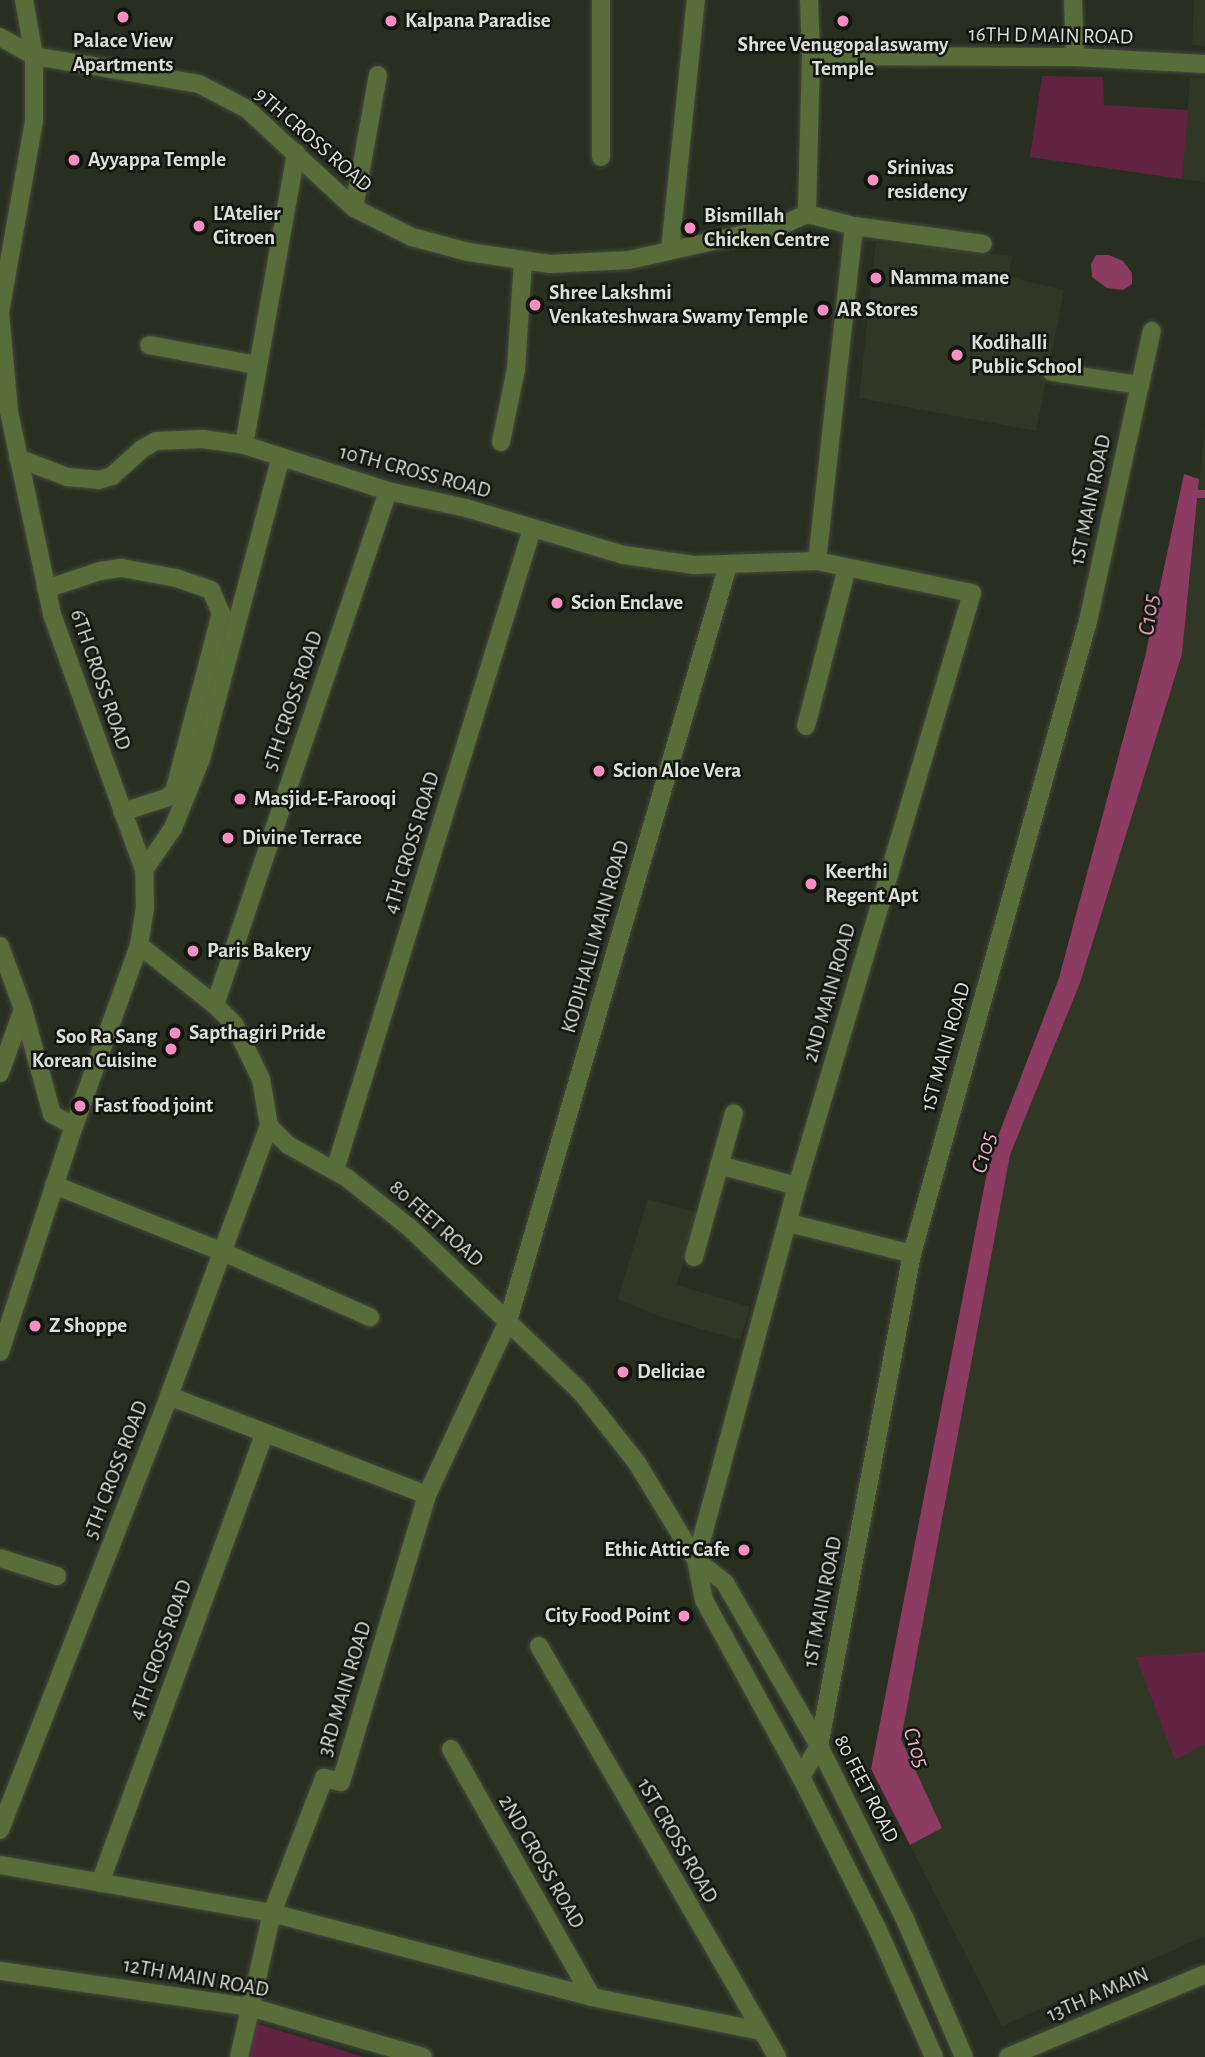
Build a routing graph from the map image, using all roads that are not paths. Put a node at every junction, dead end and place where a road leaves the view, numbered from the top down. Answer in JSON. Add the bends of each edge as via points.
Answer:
{"nodes":[{"id":1,"x":24,"y":0,"type":"edge"},
{"id":2,"x":601,"y":0,"type":"edge"},
{"id":3,"x":696,"y":0,"type":"edge"},
{"id":4,"x":809,"y":0,"type":"edge"},
{"id":5,"x":1073,"y":0,"type":"edge"},
{"id":6,"x":0,"y":37,"type":"edge"},
{"id":7,"x":34,"y":56,"type":"junction"},
{"id":8,"x":811,"y":56,"type":"junction"},
{"id":9,"x":1075,"y":57,"type":"junction"},
{"id":10,"x":1205,"y":64,"type":"edge"},
{"id":11,"x":378,"y":75,"type":"dead end"},
{"id":12,"x":296,"y":153,"type":"junction"},
{"id":13,"x":601,"y":157,"type":"dead end"},
{"id":14,"x":354,"y":208,"type":"junction"},
{"id":15,"x":807,"y":214,"type":"junction"},
{"id":16,"x":854,"y":226,"type":"junction"},
{"id":17,"x":983,"y":244,"type":"dead end"},
{"id":18,"x":670,"y":250,"type":"junction"},
{"id":19,"x":523,"y":260,"type":"junction"},
{"id":20,"x":0,"y":313,"type":"edge"},
{"id":21,"x":1152,"y":331,"type":"dead end"},
{"id":22,"x":149,"y":345,"type":"dead end"},
{"id":23,"x":256,"y":365,"type":"junction"},
{"id":24,"x":1052,"y":372,"type":"dead end"},
{"id":25,"x":1140,"y":385,"type":"junction"},
{"id":26,"x":501,"y":442,"type":"dead end"},
{"id":27,"x":244,"y":445,"type":"junction"},
{"id":28,"x":281,"y":457,"type":"junction"},
{"id":29,"x":18,"y":458,"type":"junction"},
{"id":30,"x":388,"y":491,"type":"junction"},
{"id":31,"x":532,"y":530,"type":"junction"},
{"id":32,"x":817,"y":561,"type":"junction"},
{"id":33,"x":728,"y":565,"type":"junction"},
{"id":34,"x":847,"y":567,"type":"junction"},
{"id":35,"x":46,"y":589,"type":"junction"},
{"id":36,"x":806,"y":726,"type":"dead end"},
{"id":37,"x":122,"y":812,"type":"junction"},
{"id":38,"x":144,"y":870,"type":"junction"},
{"id":39,"x":139,"y":945,"type":"junction"},
{"id":40,"x":0,"y":946,"type":"edge"},
{"id":41,"x":215,"y":1005,"type":"junction"},
{"id":42,"x":23,"y":1009,"type":"junction"},
{"id":43,"x":0,"y":1073,"type":"edge"},
{"id":44,"x":734,"y":1113,"type":"dead end"},
{"id":45,"x":74,"y":1126,"type":"junction"},
{"id":46,"x":269,"y":1126,"type":"junction"},
{"id":47,"x":719,"y":1165,"type":"junction"},
{"id":48,"x":335,"y":1171,"type":"junction"},
{"id":49,"x":54,"y":1185,"type":"junction"},
{"id":50,"x":797,"y":1186,"type":"junction"},
{"id":51,"x":789,"y":1223,"type":"junction"},
{"id":52,"x":223,"y":1252,"type":"junction"},
{"id":53,"x":912,"y":1254,"type":"junction"},
{"id":54,"x":694,"y":1257,"type":"dead end"},
{"id":55,"x":370,"y":1317,"type":"dead end"},
{"id":56,"x":508,"y":1321,"type":"junction"},
{"id":57,"x":1,"y":1345,"type":"edge"},
{"id":58,"x":169,"y":1396,"type":"junction"},
{"id":59,"x":265,"y":1433,"type":"junction"},
{"id":60,"x":427,"y":1495,"type":"junction"},
{"id":61,"x":0,"y":1558,"type":"edge"},
{"id":62,"x":696,"y":1560,"type":"junction"},
{"id":63,"x":57,"y":1576,"type":"dead end"},
{"id":64,"x":539,"y":1646,"type":"dead end"},
{"id":65,"x":820,"y":1746,"type":"junction"},
{"id":66,"x":451,"y":1749,"type":"dead end"},
{"id":67,"x":801,"y":1776,"type":"junction"},
{"id":68,"x":0,"y":1830,"type":"edge"},
{"id":69,"x":0,"y":1865,"type":"edge"},
{"id":70,"x":100,"y":1883,"type":"junction"},
{"id":71,"x":272,"y":1913,"type":"junction"},
{"id":72,"x":0,"y":1971,"type":"edge"},
{"id":73,"x":1205,"y":1975,"type":"edge"},
{"id":74,"x":592,"y":1997,"type":"junction"},
{"id":75,"x":250,"y":2007,"type":"junction"},
{"id":76,"x":761,"y":2031,"type":"junction"},
{"id":77,"x":239,"y":2057,"type":"edge"},
{"id":78,"x":423,"y":2057,"type":"edge"},
{"id":79,"x":777,"y":2057,"type":"edge"},
{"id":80,"x":934,"y":2057,"type":"edge"},
{"id":81,"x":964,"y":2057,"type":"edge"},
{"id":82,"x":1008,"y":2057,"type":"edge"}],
"edges":[{"from":1,"to":7,"type":"street","name":"6TH CROSS ROAD"},
{"from":2,"to":13,"type":"street"},
{"from":3,"to":18,"type":"street"},
{"from":4,"to":8,"type":"street"},
{"from":5,"to":9,"type":"street"},
{"from":6,"to":7,"type":"street","name":"9TH CROSS ROAD"},
{"from":7,"to":12,"type":"street","name":"9TH CROSS ROAD","via":[[199,84],[247,109]]},
{"from":7,"to":20,"type":"street","name":"6TH CROSS ROAD","via":[[34,121]]},
{"from":8,"to":9,"type":"street","name":"16TH D MAIN ROAD"},
{"from":8,"to":15,"type":"street"},
{"from":9,"to":10,"type":"street","name":"16TH D MAIN ROAD"},
{"from":11,"to":14,"type":"street"},
{"from":12,"to":14,"type":"street","name":"9TH CROSS ROAD"},
{"from":12,"to":23,"type":"street"},
{"from":14,"to":19,"type":"street","name":"9TH CROSS ROAD","via":[[412,237]]},
{"from":15,"to":16,"type":"street"},
{"from":15,"to":18,"type":"street","name":"9TH CROSS ROAD","via":[[780,226]]},
{"from":16,"to":17,"type":"street"},
{"from":16,"to":32,"type":"street"},
{"from":18,"to":19,"type":"street","name":"9TH CROSS ROAD","via":[[629,260],[550,264]]},
{"from":19,"to":26,"type":"street","via":[[516,369]]},
{"from":20,"to":29,"type":"street","name":"6TH CROSS ROAD"},
{"from":21,"to":25,"type":"street","name":"1ST MAIN ROAD"},
{"from":22,"to":23,"type":"street"},
{"from":23,"to":27,"type":"street"},
{"from":24,"to":25,"type":"street"},
{"from":25,"to":53,"type":"street","name":"1ST MAIN ROAD","via":[[1088,621]]},
{"from":27,"to":28,"type":"street","name":"10TH CROSS ROAD"},
{"from":27,"to":29,"type":"street","name":"10TH CROSS ROAD","via":[[166,439],[148,445],[113,476],[99,480],[67,477]]},
{"from":28,"to":30,"type":"street","name":"10TH CROSS ROAD"},
{"from":28,"to":38,"type":"street","via":[[201,759],[173,828]]},
{"from":29,"to":35,"type":"street","name":"6TH CROSS ROAD"},
{"from":30,"to":31,"type":"street","name":"10TH CROSS ROAD","via":[[466,508]]},
{"from":30,"to":41,"type":"street","name":"5TH CROSS ROAD"},
{"from":31,"to":33,"type":"street","name":"10TH CROSS ROAD","via":[[673,564]]},
{"from":31,"to":48,"type":"street","name":"4TH CROSS ROAD"},
{"from":32,"to":33,"type":"street","name":"10TH CROSS ROAD"},
{"from":32,"to":34,"type":"street","name":"2ND MAIN ROAD"},
{"from":33,"to":56,"type":"street","name":"KODIHALLI MAIN ROAD"},
{"from":34,"to":36,"type":"street"},
{"from":34,"to":50,"type":"street","name":"2ND MAIN ROAD","via":[[972,593]]},
{"from":35,"to":37,"type":"street","name":"6TH CROSS ROAD"},
{"from":35,"to":37,"type":"street","via":[[122,568],[211,590],[220,613],[179,781],[166,799]]},
{"from":37,"to":38,"type":"street","name":"6TH CROSS ROAD"},
{"from":38,"to":39,"type":"street","name":"6TH CROSS ROAD","via":[[145,909]]},
{"from":39,"to":41,"type":"street"},
{"from":39,"to":45,"type":"street","name":"6TH CROSS ROAD"},
{"from":40,"to":42,"type":"street"},
{"from":41,"to":46,"type":"street","via":[[234,1024],[253,1057]]},
{"from":42,"to":43,"type":"street"},
{"from":42,"to":45,"type":"street","via":[[52,1114]]},
{"from":44,"to":47,"type":"street"},
{"from":45,"to":49,"type":"street","name":"6TH CROSS ROAD"},
{"from":46,"to":48,"type":"street","name":"80 FEET ROAD","via":[[288,1145]]},
{"from":46,"to":52,"type":"street","name":"5TH CROSS ROAD"},
{"from":47,"to":50,"type":"street"},
{"from":47,"to":54,"type":"street"},
{"from":48,"to":56,"type":"street","name":"80 FEET ROAD","via":[[411,1228]]},
{"from":49,"to":52,"type":"street"},
{"from":49,"to":57,"type":"street","name":"6TH CROSS ROAD"},
{"from":50,"to":51,"type":"street","name":"2ND MAIN ROAD"},
{"from":51,"to":53,"type":"street"},
{"from":51,"to":62,"type":"street","name":"2ND MAIN ROAD"},
{"from":52,"to":55,"type":"street"},
{"from":52,"to":58,"type":"street","name":"5TH CROSS ROAD"},
{"from":53,"to":65,"type":"street","name":"1ST MAIN ROAD"},
{"from":56,"to":60,"type":"street","name":"3RD MAIN ROAD"},
{"from":56,"to":62,"type":"street","name":"80 FEET ROAD","via":[[614,1430]]},
{"from":58,"to":59,"type":"street"},
{"from":58,"to":68,"type":"street","name":"5TH CROSS ROAD"},
{"from":59,"to":60,"type":"street"},
{"from":59,"to":70,"type":"street","name":"4TH CROSS ROAD"},
{"from":60,"to":71,"type":"street","name":"3RD MAIN ROAD","via":[[341,1783],[324,1779]]},
{"from":61,"to":63,"type":"street"},
{"from":62,"to":65,"type":"street","name":"80 FEET ROAD","via":[[725,1583]]},
{"from":62,"to":67,"type":"street","name":"80 FEET ROAD","via":[[704,1600]]},
{"from":64,"to":76,"type":"street","name":"1ST CROSS ROAD"},
{"from":65,"to":67,"type":"street","name":"1ST MAIN ROAD"},
{"from":65,"to":81,"type":"street","name":"80 FEET ROAD","via":[[904,1917]]},
{"from":66,"to":74,"type":"street","name":"2ND CROSS ROAD"},
{"from":67,"to":80,"type":"street","name":"80 FEET ROAD","via":[[878,1930]]},
{"from":69,"to":70,"type":"street"},
{"from":70,"to":71,"type":"street"},
{"from":71,"to":74,"type":"street"},
{"from":71,"to":75,"type":"street","name":"3RD MAIN ROAD"},
{"from":72,"to":75,"type":"street","name":"12TH MAIN ROAD"},
{"from":73,"to":82,"type":"street","name":"13TH A MAIN"},
{"from":74,"to":76,"type":"street"},
{"from":75,"to":77,"type":"street","name":"3RD MAIN ROAD"},
{"from":75,"to":78,"type":"street","name":"12TH MAIN ROAD"},
{"from":76,"to":79,"type":"street","name":"1ST CROSS ROAD"}]}
